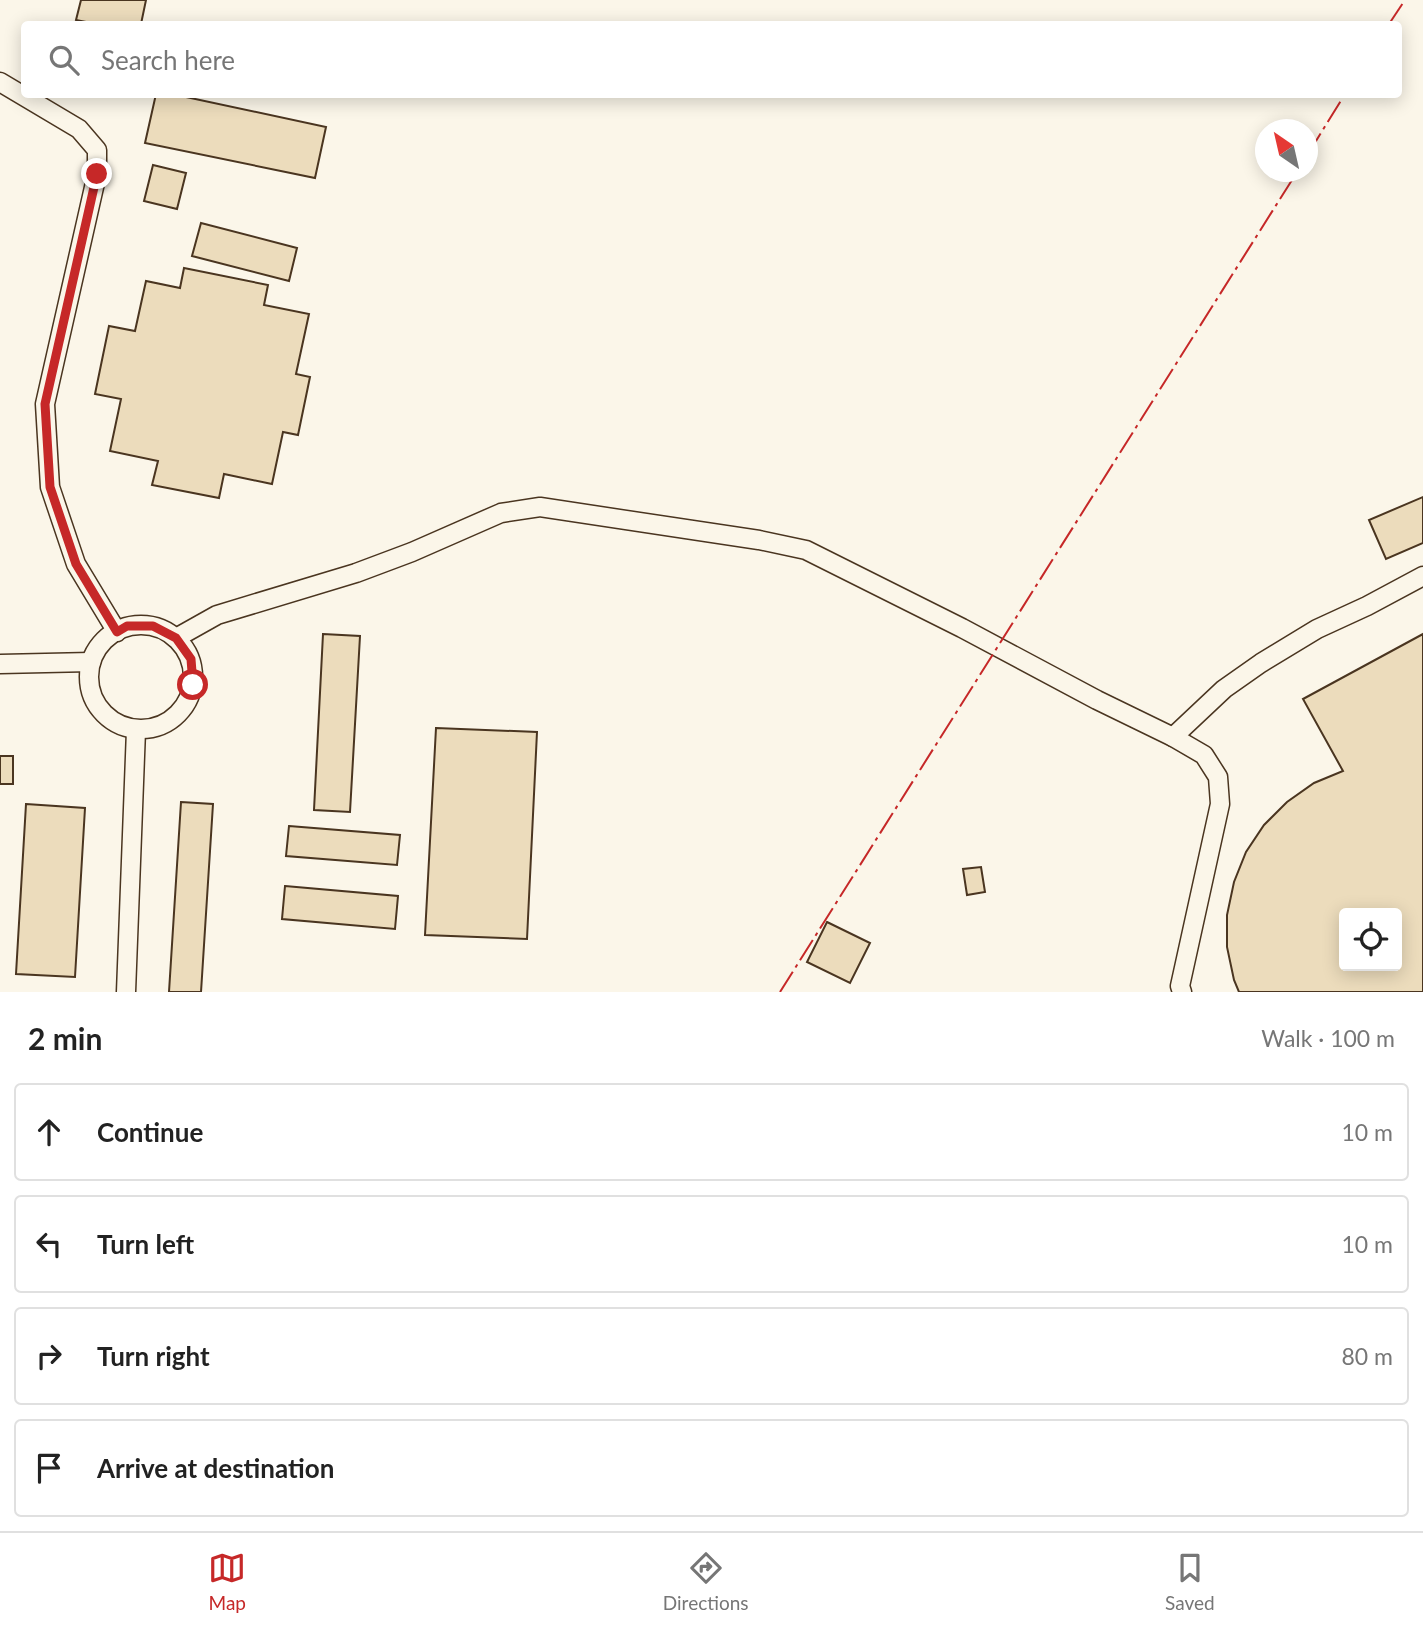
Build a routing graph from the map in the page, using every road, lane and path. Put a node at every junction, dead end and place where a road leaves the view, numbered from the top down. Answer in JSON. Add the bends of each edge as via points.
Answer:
{"nodes":[{"id":1,"x":0,"y":82,"type":"edge"},
{"id":2,"x":21,"y":94,"type":"edge"},
{"id":3,"x":27,"y":98,"type":"edge"},
{"id":4,"x":1423,"y":576,"type":"edge"},
{"id":5,"x":117,"y":632,"type":"junction"},
{"id":6,"x":176,"y":638,"type":"junction"},
{"id":7,"x":91,"y":662,"type":"junction"},
{"id":8,"x":0,"y":664,"type":"edge"},
{"id":9,"x":136,"y":730,"type":"junction"},
{"id":10,"x":1173,"y":737,"type":"junction"},
{"id":11,"x":126,"y":992,"type":"edge"},
{"id":12,"x":1182,"y":992,"type":"edge"}],
"edges":[{"from":1,"to":2,"type":"lane"},
{"from":3,"to":5,"type":"lane","via":[[79,129],[97,150],[97,174],[45,404],[50,487],[76,564]]},
{"from":4,"to":10,"type":"lane","via":[[1261,663],[1224,689]]},
{"from":5,"to":6,"type":"lane","via":[[127,626],[153,626]]},
{"from":5,"to":7,"type":"lane","via":[[104,640]]},
{"from":6,"to":9,"type":"lane","via":[[191,659],[193,685],[183,709],[162,725]]},
{"from":6,"to":10,"type":"lane","via":[[217,615],[356,573],[501,513],[540,507],[806,550]]},
{"from":7,"to":8,"type":"lane"},
{"from":7,"to":9,"type":"lane","via":[[91,693],[102,710],[108,718]]},
{"from":9,"to":11,"type":"lane"},
{"from":10,"to":12,"type":"lane","via":[[1204,755],[1218,777],[1220,790]]}]}
